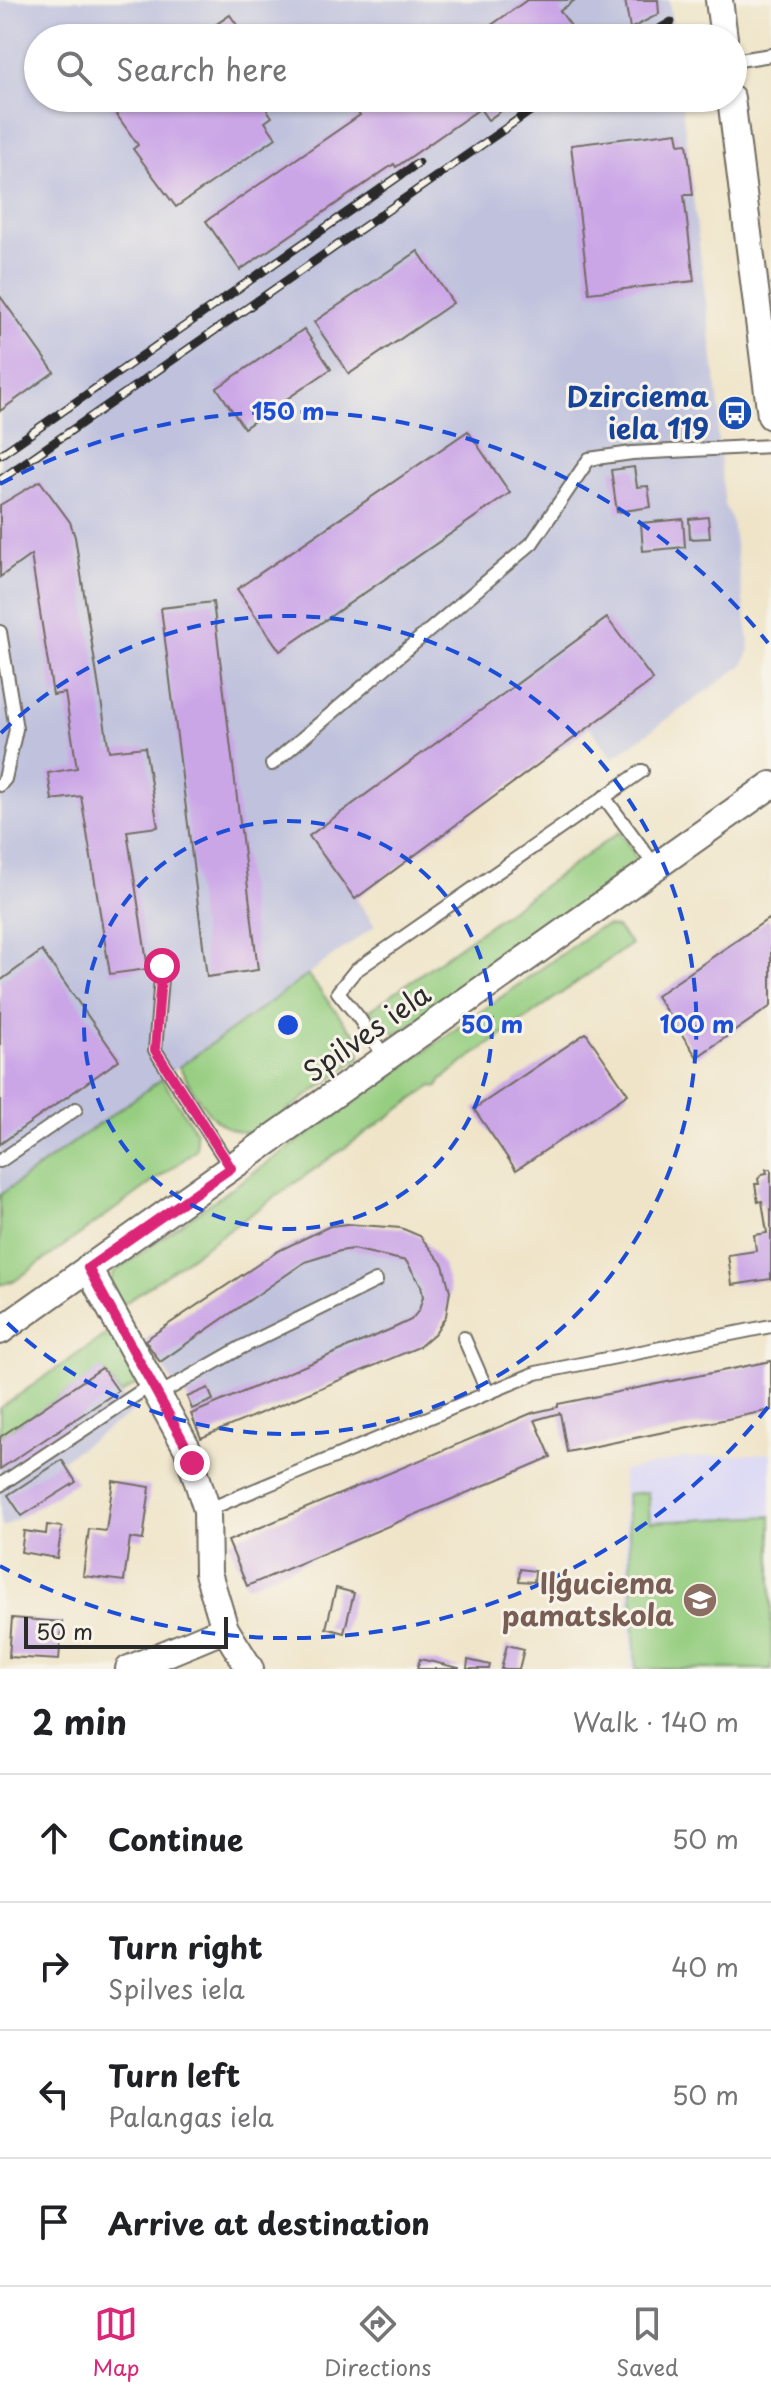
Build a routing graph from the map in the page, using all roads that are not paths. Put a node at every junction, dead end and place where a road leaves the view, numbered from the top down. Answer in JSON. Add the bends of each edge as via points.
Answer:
{"nodes":[{"id":1,"x":719,"y":0,"type":"edge"},
{"id":2,"x":722,"y":24,"type":"edge"},
{"id":3,"x":771,"y":55,"type":"edge"},
{"id":4,"x":747,"y":59,"type":"edge"},
{"id":5,"x":733,"y":112,"type":"edge"},
{"id":6,"x":765,"y":325,"type":"edge"},
{"id":7,"x":771,"y":416,"type":"edge"},
{"id":8,"x":771,"y":446,"type":"edge"},
{"id":9,"x":0,"y":632,"type":"edge"},
{"id":10,"x":272,"y":764,"type":"dead end"},
{"id":11,"x":642,"y":771,"type":"dead end"},
{"id":12,"x":0,"y":785,"type":"edge"},
{"id":13,"x":771,"y":785,"type":"edge"},
{"id":14,"x":604,"y":797,"type":"junction"},
{"id":15,"x":656,"y":867,"type":"junction"},
{"id":16,"x":162,"y":966,"type":"dead end"},
{"id":17,"x":386,"y":1059,"type":"junction"},
{"id":18,"x":76,"y":1109,"type":"dead end"},
{"id":19,"x":0,"y":1161,"type":"edge"},
{"id":20,"x":231,"y":1168,"type":"junction"},
{"id":21,"x":88,"y":1268,"type":"junction"},
{"id":22,"x":376,"y":1281,"type":"dead end"},
{"id":23,"x":771,"y":1326,"type":"edge"},
{"id":24,"x":0,"y":1331,"type":"edge"},
{"id":25,"x":464,"y":1338,"type":"dead end"},
{"id":26,"x":155,"y":1390,"type":"junction"},
{"id":27,"x":488,"y":1393,"type":"junction"},
{"id":28,"x":0,"y":1485,"type":"edge"},
{"id":29,"x":207,"y":1510,"type":"junction"},
{"id":30,"x":225,"y":1629,"type":"junction"},
{"id":31,"x":129,"y":1669,"type":"edge"},
{"id":32,"x":250,"y":1669,"type":"edge"}],
"edges":[{"from":1,"to":2,"type":"street"},
{"from":3,"to":4,"type":"lane"},
{"from":5,"to":6,"type":"street"},
{"from":6,"to":7,"type":"street"},
{"from":8,"to":10,"type":"lane","via":[[589,459],[532,543]]},
{"from":9,"to":12,"type":"lane","via":[[16,729]]},
{"from":11,"to":14,"type":"lane"},
{"from":13,"to":15,"type":"street","name":"Spilves iela"},
{"from":14,"to":15,"type":"lane"},
{"from":14,"to":17,"type":"lane","via":[[355,971],[338,992]]},
{"from":15,"to":17,"type":"street","name":"Spilves iela"},
{"from":16,"to":20,"type":"lane","via":[[155,1050]]},
{"from":17,"to":20,"type":"street","name":"Spilves iela"},
{"from":18,"to":19,"type":"lane"},
{"from":20,"to":21,"type":"street","name":"Spilves iela"},
{"from":21,"to":24,"type":"street","name":"Spilves iela"},
{"from":21,"to":26,"type":"street"},
{"from":22,"to":26,"type":"lane"},
{"from":23,"to":27,"type":"lane","via":[[536,1373]]},
{"from":25,"to":27,"type":"lane"},
{"from":26,"to":28,"type":"lane"},
{"from":26,"to":29,"type":"street","via":[[187,1448]]},
{"from":27,"to":29,"type":"lane"},
{"from":29,"to":30,"type":"street","via":[[208,1573]]},
{"from":30,"to":31,"type":"street"},
{"from":30,"to":32,"type":"street"}]}
